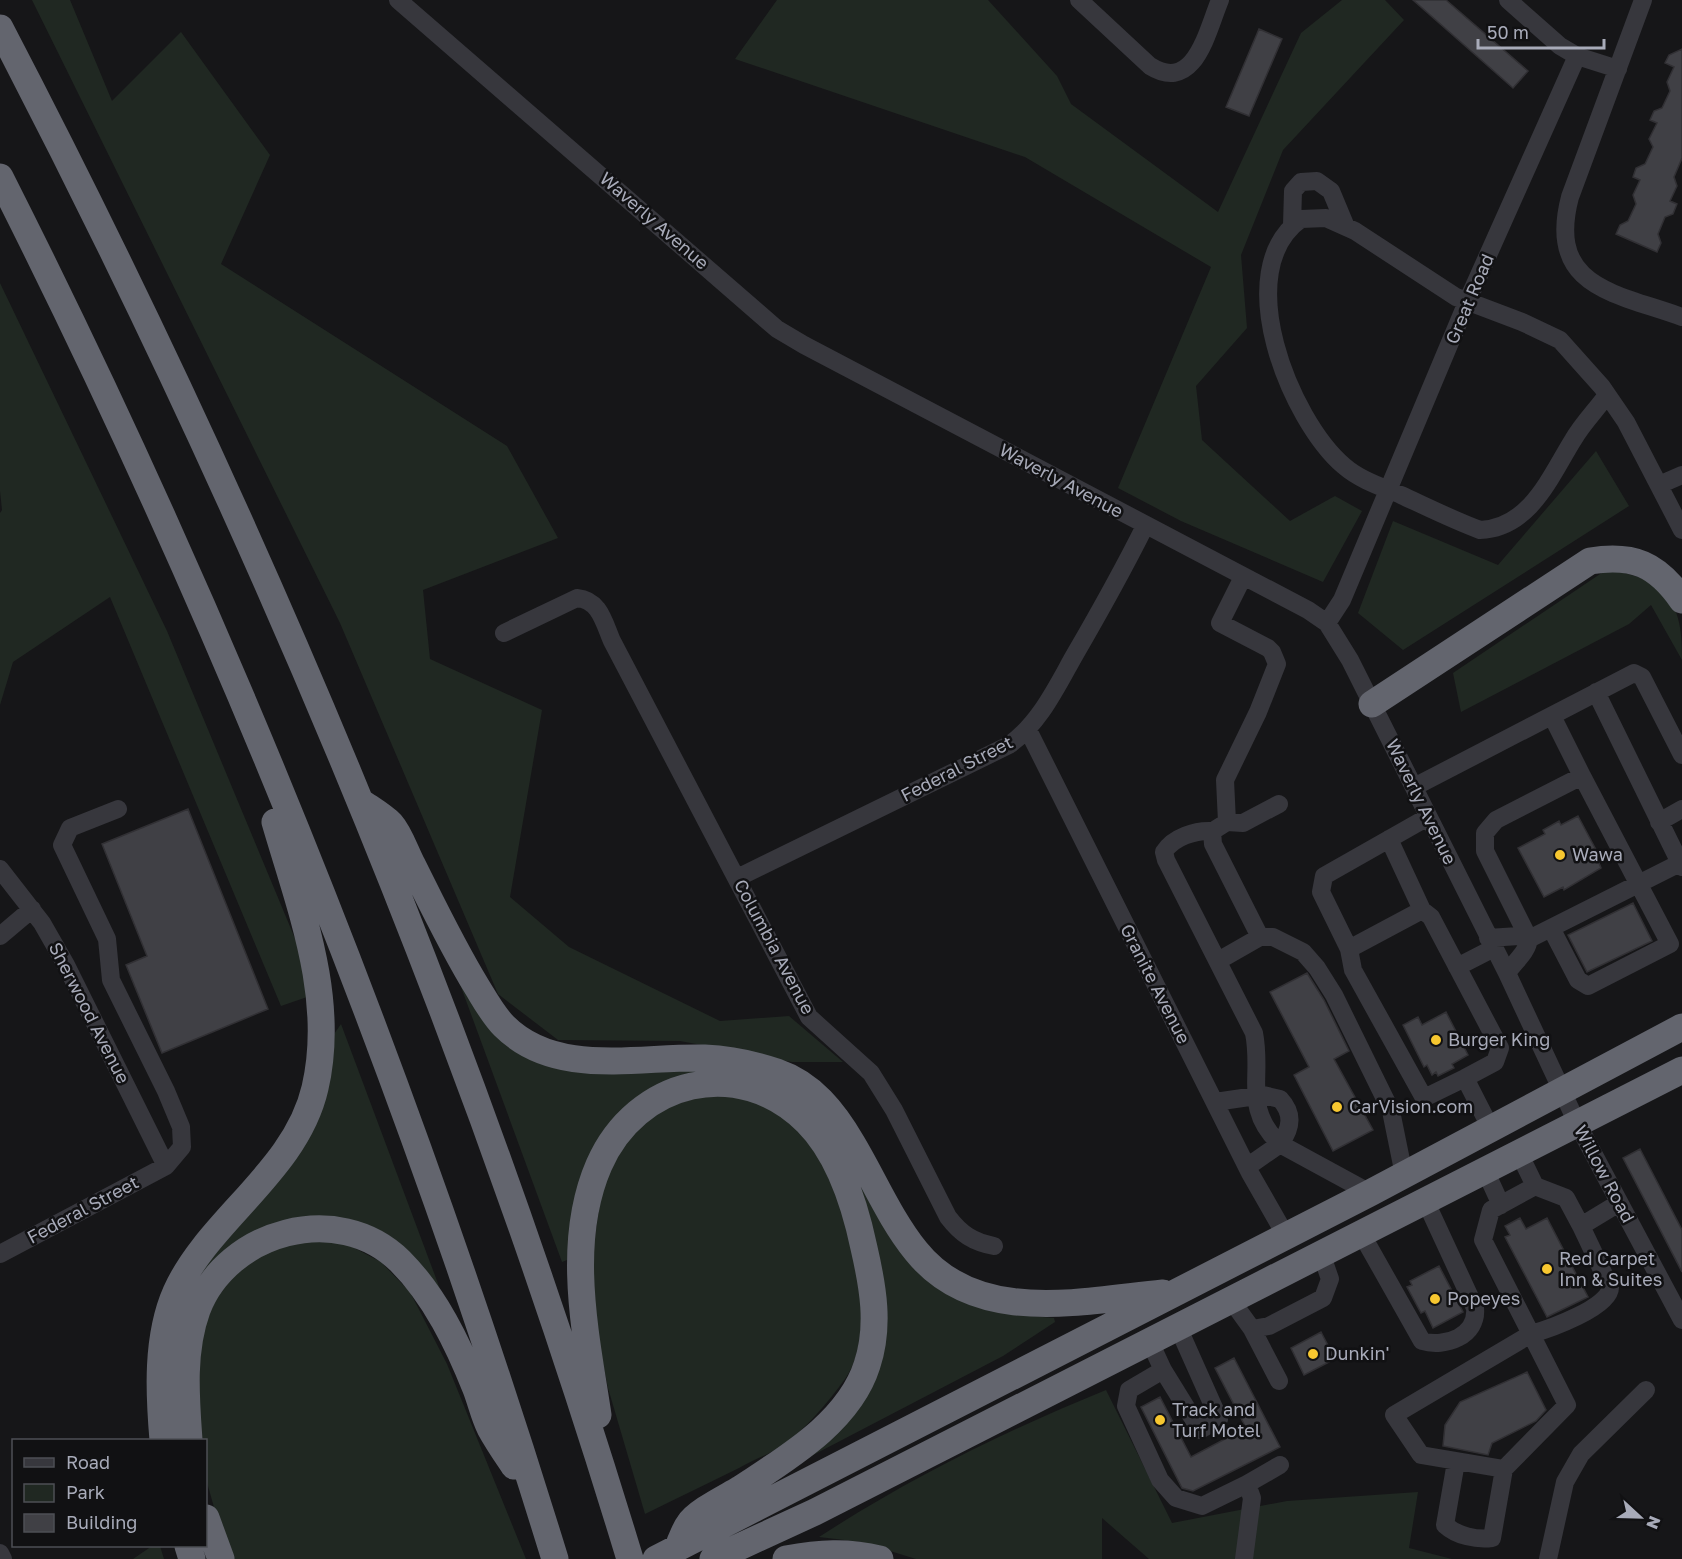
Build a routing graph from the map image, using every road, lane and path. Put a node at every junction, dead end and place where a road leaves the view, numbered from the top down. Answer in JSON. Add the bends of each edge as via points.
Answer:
{"nodes":[{"id":1,"x":398,"y":0,"type":"edge"},
{"id":2,"x":1079,"y":0,"type":"edge"},
{"id":3,"x":1220,"y":0,"type":"edge"},
{"id":4,"x":1509,"y":0,"type":"edge"},
{"id":5,"x":1642,"y":0,"type":"edge"},
{"id":6,"x":0,"y":28,"type":"edge"},
{"id":7,"x":1577,"y":56,"type":"junction"},
{"id":8,"x":1618,"y":69,"type":"junction"},
{"id":9,"x":0,"y":177,"type":"edge"},
{"id":10,"x":1292,"y":225,"type":"junction"},
{"id":11,"x":1346,"y":227,"type":"junction"},
{"id":12,"x":1467,"y":302,"type":"junction"},
{"id":13,"x":1682,"y":317,"type":"edge"},
{"id":14,"x":1607,"y":395,"type":"junction"},
{"id":15,"x":1682,"y":475,"type":"edge"},
{"id":16,"x":1659,"y":485,"type":"junction"},
{"id":17,"x":1390,"y":490,"type":"junction"},
{"id":18,"x":1145,"y":526,"type":"junction"},
{"id":19,"x":1682,"y":530,"type":"edge"},
{"id":20,"x":1243,"y":577,"type":"junction"},
{"id":21,"x":1682,"y":600,"type":"edge"},
{"id":22,"x":1327,"y":623,"type":"junction"},
{"id":23,"x":504,"y":633,"type":"dead end"},
{"id":24,"x":233,"y":677,"type":"junction"},
{"id":25,"x":1596,"y":692,"type":"junction"},
{"id":26,"x":1372,"y":704,"type":"junction"},
{"id":27,"x":1552,"y":716,"type":"junction"},
{"id":28,"x":1028,"y":730,"type":"junction"},
{"id":29,"x":1682,"y":755,"type":"edge"},
{"id":30,"x":1582,"y":776,"type":"junction"},
{"id":31,"x":1414,"y":787,"type":"junction"},
{"id":32,"x":359,"y":800,"type":"junction"},
{"id":33,"x":1279,"y":804,"type":"dead end"},
{"id":34,"x":118,"y":809,"type":"dead end"},
{"id":35,"x":1682,"y":810,"type":"edge"},
{"id":36,"x":1428,"y":817,"type":"junction"},
{"id":37,"x":1659,"y":822,"type":"junction"},
{"id":38,"x":1220,"y":827,"type":"junction"},
{"id":39,"x":1389,"y":838,"type":"junction"},
{"id":40,"x":1681,"y":865,"type":"edge"},
{"id":41,"x":0,"y":869,"type":"edge"},
{"id":42,"x":737,"y":878,"type":"junction"},
{"id":43,"x":1639,"y":884,"type":"junction"},
{"id":44,"x":32,"y":909,"type":"junction"},
{"id":45,"x":1422,"y":910,"type":"junction"},
{"id":46,"x":1551,"y":928,"type":"junction"},
{"id":47,"x":0,"y":936,"type":"edge"},
{"id":48,"x":1260,"y":937,"type":"junction"},
{"id":49,"x":1529,"y":939,"type":"junction"},
{"id":50,"x":1491,"y":943,"type":"junction"},
{"id":51,"x":1676,"y":944,"type":"edge"},
{"id":52,"x":1349,"y":949,"type":"junction"},
{"id":53,"x":1218,"y":961,"type":"junction"},
{"id":54,"x":1457,"y":967,"type":"junction"},
{"id":55,"x":1507,"y":973,"type":"junction"},
{"id":56,"x":1682,"y":1027,"type":"edge"},
{"id":57,"x":1682,"y":1070,"type":"edge"},
{"id":58,"x":1465,"y":1078,"type":"junction"},
{"id":59,"x":1560,"y":1090,"type":"junction"},
{"id":60,"x":1256,"y":1095,"type":"junction"},
{"id":61,"x":1215,"y":1102,"type":"junction"},
{"id":62,"x":1577,"y":1123,"type":"junction"},
{"id":63,"x":1491,"y":1129,"type":"junction"},
{"id":64,"x":1280,"y":1144,"type":"junction"},
{"id":65,"x":1519,"y":1153,"type":"junction"},
{"id":66,"x":166,"y":1166,"type":"junction"},
{"id":67,"x":1248,"y":1167,"type":"junction"},
{"id":68,"x":1485,"y":1170,"type":"junction"},
{"id":69,"x":1404,"y":1175,"type":"junction"},
{"id":70,"x":1535,"y":1186,"type":"junction"},
{"id":71,"x":1370,"y":1194,"type":"junction"},
{"id":72,"x":1425,"y":1200,"type":"junction"},
{"id":73,"x":1619,"y":1203,"type":"junction"},
{"id":74,"x":1501,"y":1204,"type":"junction"},
{"id":75,"x":1581,"y":1226,"type":"junction"},
{"id":76,"x":1361,"y":1233,"type":"junction"},
{"id":77,"x":1286,"y":1236,"type":"junction"},
{"id":78,"x":994,"y":1246,"type":"dead end"},
{"id":79,"x":1321,"y":1253,"type":"junction"},
{"id":80,"x":0,"y":1254,"type":"edge"},
{"id":81,"x":1179,"y":1292,"type":"junction"},
{"id":82,"x":1231,"y":1300,"type":"junction"},
{"id":83,"x":1682,"y":1320,"type":"edge"},
{"id":84,"x":1178,"y":1327,"type":"junction"},
{"id":85,"x":1252,"y":1329,"type":"junction"},
{"id":86,"x":1531,"y":1334,"type":"junction"},
{"id":87,"x":1150,"y":1342,"type":"junction"},
{"id":88,"x":1163,"y":1370,"type":"junction"},
{"id":89,"x":1279,"y":1381,"type":"dead end"},
{"id":90,"x":1646,"y":1390,"type":"dead end"},
{"id":91,"x":164,"y":1439,"type":"edge"},
{"id":92,"x":189,"y":1439,"type":"edge"},
{"id":93,"x":1456,"y":1462,"type":"junction"},
{"id":94,"x":1280,"y":1465,"type":"dead end"},
{"id":95,"x":1504,"y":1469,"type":"junction"},
{"id":96,"x":1247,"y":1484,"type":"junction"},
{"id":97,"x":611,"y":1496,"type":"junction"},
{"id":98,"x":537,"y":1504,"type":"junction"},
{"id":99,"x":207,"y":1521,"type":"edge"},
{"id":100,"x":0,"y":1553,"type":"edge"},
{"id":101,"x":667,"y":1553,"type":"edge"},
{"id":102,"x":3,"y":1559,"type":"edge"},
{"id":103,"x":221,"y":1559,"type":"edge"},
{"id":104,"x":555,"y":1559,"type":"edge"},
{"id":105,"x":630,"y":1559,"type":"edge"},
{"id":106,"x":713,"y":1559,"type":"edge"},
{"id":107,"x":786,"y":1559,"type":"edge"},
{"id":108,"x":880,"y":1559,"type":"edge"},
{"id":109,"x":1244,"y":1559,"type":"edge"},
{"id":110,"x":1548,"y":1559,"type":"edge"}],
"edges":[{"from":1,"to":18,"type":"street","name":"Waverly Avenue","via":[[777,328]]},
{"from":2,"to":3,"type":"street","via":[[1150,66],[1169,75],[1190,66]]},
{"from":4,"to":7,"type":"street","via":[[1560,46]]},
{"from":5,"to":8,"type":"street"},
{"from":6,"to":32,"type":"highway","via":[[183,401]]},
{"from":7,"to":8,"type":"street"},
{"from":7,"to":12,"type":"street","name":"Great Road"},
{"from":8,"to":13,"type":"street","via":[[1570,197],[1565,216],[1569,254],[1577,271],[1590,282]]},
{"from":9,"to":24,"type":"highway","via":[[129,443]]},
{"from":10,"to":11,"type":"street","via":[[1314,217]]},
{"from":10,"to":11,"type":"street","via":[[1293,191],[1301,182],[1317,181],[1331,191]]},
{"from":10,"to":17,"type":"street","via":[[1281,239],[1271,266],[1267,310],[1281,365],[1311,426],[1331,453],[1354,474]]},
{"from":11,"to":12,"type":"street"},
{"from":12,"to":14,"type":"street","via":[[1560,340]]},
{"from":12,"to":17,"type":"street","name":"Great Road"},
{"from":14,"to":16,"type":"street"},
{"from":14,"to":17,"type":"street","via":[[1574,437],[1536,500],[1516,520],[1480,530]]},
{"from":15,"to":16,"type":"street"},
{"from":16,"to":19,"type":"street"},
{"from":17,"to":22,"type":"street","name":"Great Road","via":[[1342,600]]},
{"from":18,"to":20,"type":"street","name":"Waverly Avenue"},
{"from":18,"to":28,"type":"street","name":"Federal Street","via":[[1107,600]]},
{"from":20,"to":22,"type":"street","name":"Waverly Avenue"},
{"from":20,"to":38,"type":"street","via":[[1220,623],[1268,648],[1277,664],[1225,780]]},
{"from":21,"to":26,"type":"highway","via":[[1670,583],[1635,560],[1614,557],[1590,561]]},
{"from":22,"to":26,"type":"street","name":"Waverly Avenue"},
{"from":23,"to":42,"type":"street","name":"Columbia Avenue","via":[[577,598],[588,599],[599,609],[612,641]]},
{"from":24,"to":91,"type":"highway","via":[[307,925],[321,1010],[321,1050],[315,1089],[302,1125],[283,1155],[184,1276],[175,1294],[162,1360]]},
{"from":24,"to":98,"type":"highway","via":[[385,1058]]},
{"from":25,"to":27,"type":"street"},
{"from":25,"to":29,"type":"street","via":[[1633,673],[1639,674]]},
{"from":25,"to":37,"type":"street"},
{"from":26,"to":31,"type":"street","name":"Waverly Avenue"},
{"from":27,"to":30,"type":"street"},
{"from":27,"to":31,"type":"street"},
{"from":28,"to":42,"type":"street","name":"Federal Street","via":[[1009,746]]},
{"from":28,"to":61,"type":"street","name":"Granite Avenue"},
{"from":30,"to":43,"type":"street"},
{"from":30,"to":49,"type":"street","via":[[1496,820],[1485,833],[1485,851]]},
{"from":31,"to":36,"type":"street","name":"Waverly Avenue"},
{"from":32,"to":81,"type":"highway","via":[[392,825],[483,998],[502,1024],[532,1047],[558,1056],[592,1060],[704,1058],[746,1062],[796,1081],[811,1090],[834,1114],[915,1251],[958,1286],[986,1298],[1052,1304]]},
{"from":32,"to":97,"type":"highway","via":[[514,1207]]},
{"from":33,"to":38,"type":"street","via":[[1243,823]]},
{"from":34,"to":66,"type":"street","via":[[70,828],[62,845],[107,939],[111,980],[181,1127],[182,1147]]},
{"from":35,"to":37,"type":"street"},
{"from":36,"to":39,"type":"street"},
{"from":36,"to":50,"type":"street","name":"Waverly Avenue"},
{"from":37,"to":40,"type":"street"},
{"from":38,"to":48,"type":"street","via":[[1213,844]]},
{"from":38,"to":53,"type":"street","via":[[1197,830],[1164,852]]},
{"from":39,"to":45,"type":"street"},
{"from":39,"to":52,"type":"street","via":[[1329,872],[1322,880],[1321,892]]},
{"from":40,"to":43,"type":"street"},
{"from":41,"to":44,"type":"street","name":"Sherwood Avenue"},
{"from":42,"to":78,"type":"street","name":"Columbia Avenue","via":[[809,1017],[871,1073],[948,1217],[965,1236]]},
{"from":43,"to":46,"type":"street"},
{"from":43,"to":51,"type":"street"},
{"from":44,"to":47,"type":"street"},
{"from":44,"to":66,"type":"street","name":"Sherwood Avenue","via":[[66,964]]},
{"from":45,"to":52,"type":"street"},
{"from":45,"to":54,"type":"street","via":[[1431,917]]},
{"from":46,"to":49,"type":"street"},
{"from":46,"to":51,"type":"street","via":[[1578,980],[1588,986]]},
{"from":48,"to":53,"type":"street"},
{"from":48,"to":69,"type":"street","via":[[1273,937],[1303,952],[1334,995],[1391,1111]]},
{"from":49,"to":50,"type":"street","via":[[1519,936]]},
{"from":49,"to":55,"type":"street","via":[[1527,950]]},
{"from":50,"to":54,"type":"street"},
{"from":50,"to":55,"type":"street","name":"Waverly Avenue"},
{"from":52,"to":58,"type":"street","via":[[1353,970],[1424,1098]]},
{"from":53,"to":60,"type":"street","via":[[1254,1033]]},
{"from":54,"to":58,"type":"street","via":[[1500,1048],[1496,1062]]},
{"from":55,"to":59,"type":"street","name":"Waverly Avenue"},
{"from":56,"to":59,"type":"highway"},
{"from":57,"to":62,"type":"highway"},
{"from":58,"to":63,"type":"street"},
{"from":59,"to":62,"type":"street","name":"Willow Road"},
{"from":59,"to":63,"type":"highway"},
{"from":60,"to":61,"type":"street"},
{"from":60,"to":64,"type":"street","via":[[1261,1122]]},
{"from":60,"to":64,"type":"street","via":[[1280,1099],[1290,1114],[1287,1134]]},
{"from":61,"to":67,"type":"street","name":"Granite Avenue"},
{"from":62,"to":65,"type":"highway"},
{"from":62,"to":73,"type":"street","name":"Willow Road"},
{"from":63,"to":69,"type":"highway"},
{"from":64,"to":67,"type":"street"},
{"from":64,"to":71,"type":"street"},
{"from":65,"to":68,"type":"highway"},
{"from":65,"to":70,"type":"street"},
{"from":66,"to":80,"type":"street","name":"Federal Street"},
{"from":67,"to":77,"type":"street","name":"Granite Avenue"},
{"from":68,"to":72,"type":"highway"},
{"from":68,"to":74,"type":"street"},
{"from":69,"to":71,"type":"highway"},
{"from":70,"to":74,"type":"street"},
{"from":70,"to":75,"type":"street","via":[[1566,1198]]},
{"from":71,"to":77,"type":"highway"},
{"from":72,"to":76,"type":"highway"},
{"from":72,"to":76,"type":"street","via":[[1475,1308],[1472,1328],[1444,1344],[1422,1341]]},
{"from":73,"to":75,"type":"street"},
{"from":73,"to":83,"type":"street","name":"Willow Road"},
{"from":74,"to":86,"type":"street","via":[[1491,1210],[1483,1240]]},
{"from":75,"to":86,"type":"street","via":[[1610,1292],[1603,1302]]},
{"from":76,"to":79,"type":"highway"},
{"from":77,"to":81,"type":"highway"},
{"from":79,"to":82,"type":"highway"},
{"from":79,"to":85,"type":"street","via":[[1330,1279],[1323,1298],[1269,1326]]},
{"from":81,"to":101,"type":"highway"},
{"from":82,"to":84,"type":"highway"},
{"from":82,"to":85,"type":"street"},
{"from":84,"to":87,"type":"highway"},
{"from":84,"to":88,"type":"street","via":[[1219,1419],[1200,1430]]},
{"from":85,"to":89,"type":"street"},
{"from":86,"to":93,"type":"street","via":[[1394,1415],[1422,1455]]},
{"from":86,"to":95,"type":"street","via":[[1567,1405]]},
{"from":87,"to":88,"type":"street"},
{"from":87,"to":106,"type":"highway","via":[[815,1512]]},
{"from":88,"to":96,"type":"street","via":[[1133,1387],[1125,1401],[1165,1488],[1176,1498],[1202,1506]]},
{"from":90,"to":110,"type":"street","via":[[1581,1454],[1565,1482]]},
{"from":92,"to":98,"type":"highway","via":[[189,1342],[196,1312],[211,1283],[254,1244],[280,1233],[311,1228],[342,1231],[372,1242],[399,1260],[421,1285],[459,1351],[490,1428]]},
{"from":93,"to":95,"type":"street"},
{"from":93,"to":95,"type":"street","via":[[1445,1526],[1453,1532],[1484,1539],[1492,1538]]},
{"from":94,"to":96,"type":"street"},
{"from":96,"to":109,"type":"street","via":[[1252,1498]]},
{"from":97,"to":101,"type":"highway","via":[[582,1298],[583,1228],[598,1166],[620,1128],[641,1108],[668,1093],[710,1083],[755,1089],[783,1103],[808,1123],[837,1166],[861,1231],[875,1302],[875,1336],[867,1367],[853,1394],[834,1417],[785,1460],[690,1521]]},
{"from":97,"to":105,"type":"highway"},
{"from":98,"to":104,"type":"highway"},
{"from":99,"to":103,"type":"highway"},
{"from":100,"to":102,"type":"street"},
{"from":107,"to":108,"type":"highway","via":[[823,1552]]}]}
